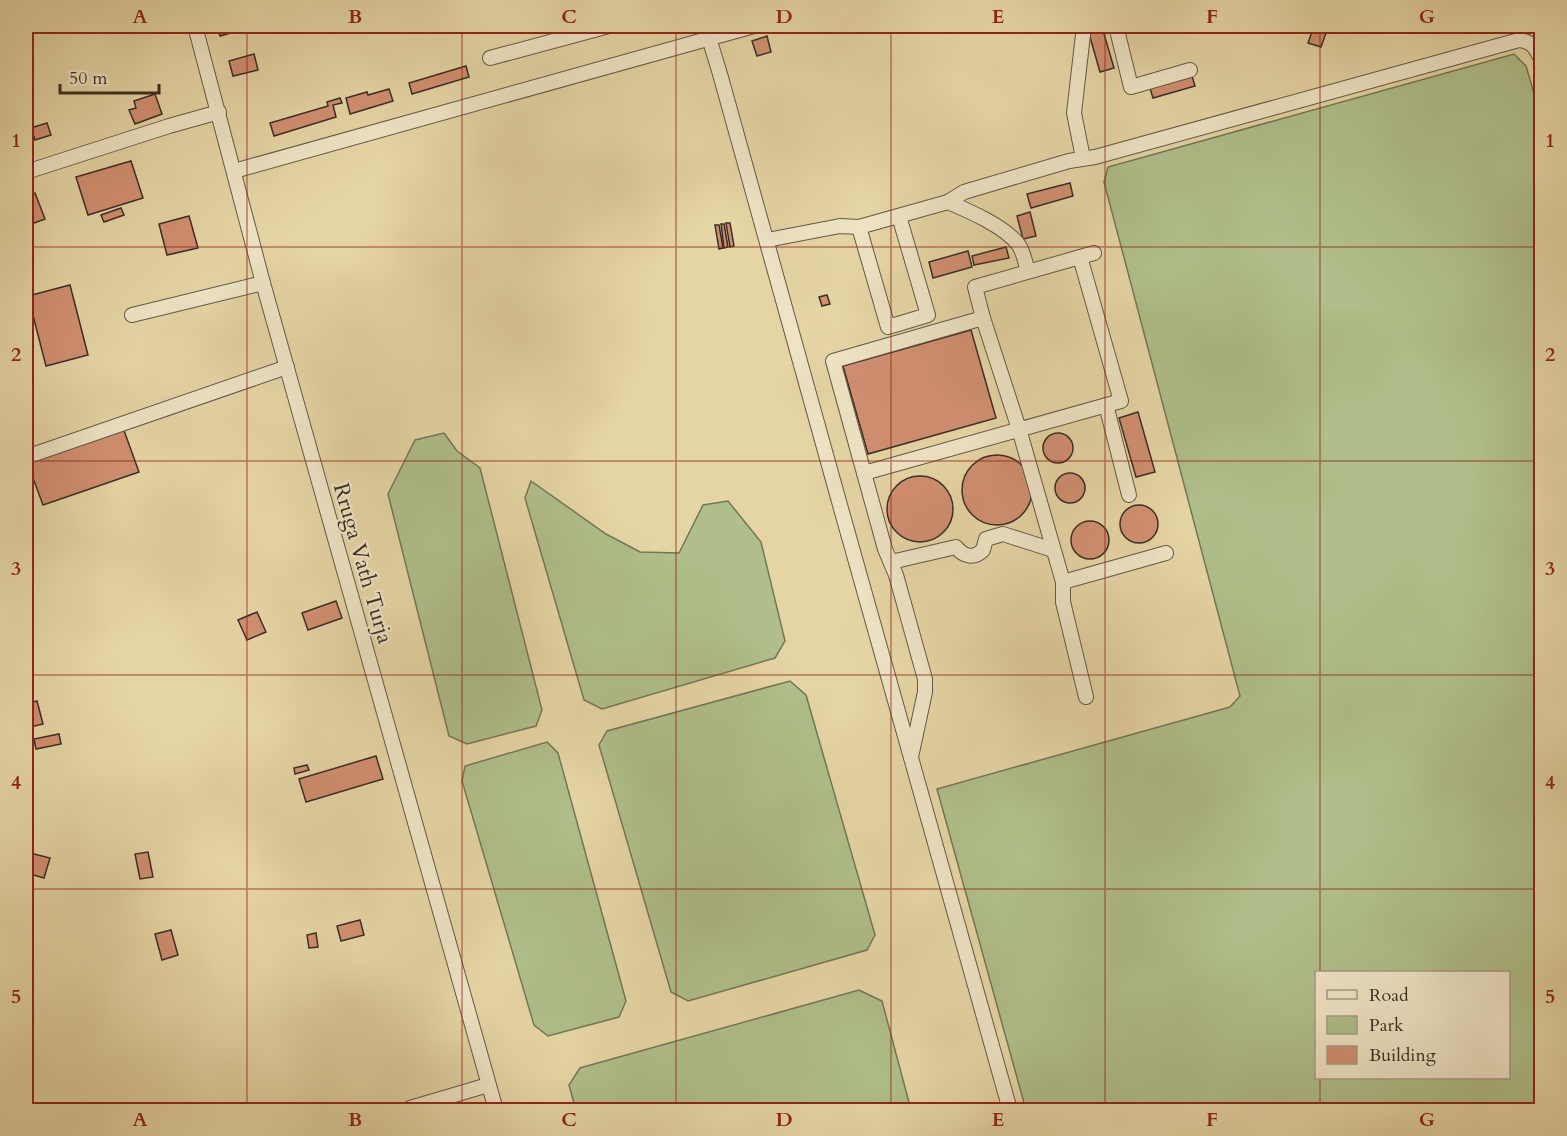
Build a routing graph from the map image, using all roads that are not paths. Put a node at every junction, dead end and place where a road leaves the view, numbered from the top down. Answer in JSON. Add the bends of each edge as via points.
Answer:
{"nodes":[{"id":1,"x":195,"y":26,"type":"edge"},
{"id":2,"x":609,"y":26,"type":"edge"},
{"id":3,"x":754,"y":26,"type":"edge"},
{"id":4,"x":1084,"y":26,"type":"edge"},
{"id":5,"x":1116,"y":26,"type":"edge"},
{"id":6,"x":709,"y":38,"type":"junction"},
{"id":7,"x":490,"y":58,"type":"dead end"},
{"id":8,"x":1542,"y":62,"type":"edge"},
{"id":9,"x":1190,"y":70,"type":"dead end"},
{"id":10,"x":219,"y":112,"type":"junction"},
{"id":11,"x":1083,"y":158,"type":"junction"},
{"id":12,"x":234,"y":171,"type":"junction"},
{"id":13,"x":26,"y":172,"type":"edge"},
{"id":14,"x":948,"y":202,"type":"junction"},
{"id":15,"x":899,"y":216,"type":"junction"},
{"id":16,"x":859,"y":227,"type":"junction"},
{"id":17,"x":767,"y":240,"type":"junction"},
{"id":18,"x":1094,"y":253,"type":"dead end"},
{"id":19,"x":1080,"y":257,"type":"junction"},
{"id":20,"x":1028,"y":271,"type":"junction"},
{"id":21,"x":263,"y":283,"type":"junction"},
{"id":22,"x":132,"y":315,"type":"dead end"},
{"id":23,"x":983,"y":318,"type":"junction"},
{"id":24,"x":287,"y":367,"type":"junction"},
{"id":25,"x":1106,"y":405,"type":"junction"},
{"id":26,"x":1019,"y":429,"type":"junction"},
{"id":27,"x":26,"y":457,"type":"edge"},
{"id":28,"x":864,"y":472,"type":"junction"},
{"id":29,"x":1130,"y":495,"type":"dead end"},
{"id":30,"x":1053,"y":550,"type":"junction"},
{"id":31,"x":1166,"y":553,"type":"dead end"},
{"id":32,"x":891,"y":562,"type":"junction"},
{"id":33,"x":1063,"y":582,"type":"junction"},
{"id":34,"x":1086,"y":697,"type":"dead end"},
{"id":35,"x":910,"y":759,"type":"junction"},
{"id":36,"x":488,"y":1085,"type":"junction"},
{"id":37,"x":410,"y":1108,"type":"dead end"},
{"id":38,"x":496,"y":1110,"type":"edge"},
{"id":39,"x":1010,"y":1110,"type":"edge"}],
"edges":[{"from":1,"to":10,"type":"street","name":"Rruga Vath Turja"},
{"from":2,"to":7,"type":"street"},
{"from":3,"to":6,"type":"street"},
{"from":4,"to":11,"type":"street","via":[[1074,113]]},
{"from":5,"to":9,"type":"street","via":[[1131,87]]},
{"from":6,"to":12,"type":"street"},
{"from":6,"to":17,"type":"street"},
{"from":8,"to":11,"type":"street","via":[[1534,46],[1518,40]]},
{"from":10,"to":12,"type":"street","name":"Rruga Vath Turja"},
{"from":10,"to":13,"type":"street"},
{"from":11,"to":14,"type":"street","via":[[964,192]]},
{"from":12,"to":21,"type":"street","name":"Rruga Vath Turja"},
{"from":14,"to":15,"type":"street"},
{"from":14,"to":20,"type":"street","via":[[977,215],[1018,244]]},
{"from":15,"to":16,"type":"street"},
{"from":15,"to":16,"type":"street","via":[[928,315],[888,327]]},
{"from":16,"to":17,"type":"street","via":[[840,226]]},
{"from":17,"to":35,"type":"street"},
{"from":18,"to":19,"type":"street"},
{"from":19,"to":20,"type":"street"},
{"from":19,"to":25,"type":"street","via":[[1121,401]]},
{"from":20,"to":23,"type":"street","via":[[975,287]]},
{"from":21,"to":22,"type":"street"},
{"from":21,"to":24,"type":"street","name":"Rruga Vath Turja"},
{"from":23,"to":26,"type":"street"},
{"from":23,"to":28,"type":"street","via":[[833,361]]},
{"from":24,"to":27,"type":"street"},
{"from":24,"to":36,"type":"street","name":"Rruga Vath Turja"},
{"from":25,"to":26,"type":"street"},
{"from":25,"to":29,"type":"street"},
{"from":26,"to":28,"type":"street"},
{"from":26,"to":30,"type":"street"},
{"from":28,"to":32,"type":"street"},
{"from":30,"to":32,"type":"street","via":[[1003,534],[986,538],[983,550],[975,556],[964,555],[956,547]]},
{"from":30,"to":33,"type":"street"},
{"from":31,"to":33,"type":"street"},
{"from":32,"to":35,"type":"street","via":[[925,679]]},
{"from":33,"to":34,"type":"street","via":[[1063,602]]},
{"from":35,"to":39,"type":"street"},
{"from":36,"to":37,"type":"street"},
{"from":36,"to":38,"type":"street","name":"Rruga Vath Turja"}]}
